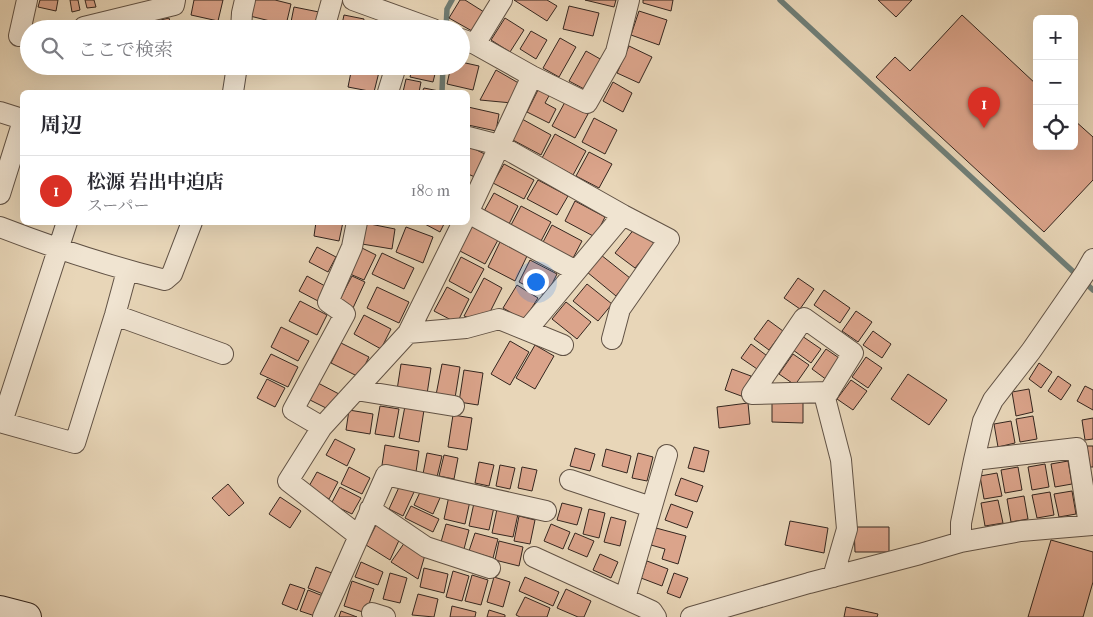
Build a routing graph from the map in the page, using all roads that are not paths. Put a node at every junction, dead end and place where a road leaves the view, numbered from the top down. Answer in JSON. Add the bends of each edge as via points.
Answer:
{"nodes":[{"id":1,"x":27,"y":0,"type":"edge"},
{"id":2,"x":175,"y":0,"type":"edge"},
{"id":3,"x":245,"y":0,"type":"edge"},
{"id":4,"x":332,"y":0,"type":"edge"},
{"id":5,"x":353,"y":0,"type":"edge"},
{"id":6,"x":502,"y":0,"type":"edge"},
{"id":7,"x":629,"y":0,"type":"edge"},
{"id":8,"x":23,"y":20,"type":"edge"},
{"id":9,"x":111,"y":20,"type":"edge"},
{"id":10,"x":242,"y":20,"type":"edge"},
{"id":11,"x":326,"y":20,"type":"edge"},
{"id":12,"x":399,"y":20,"type":"edge"},
{"id":13,"x":20,"y":32,"type":"edge"},
{"id":14,"x":19,"y":36,"type":"dead end"},
{"id":15,"x":470,"y":40,"type":"edge"},
{"id":16,"x":470,"y":43,"type":"edge"},
{"id":17,"x":236,"y":75,"type":"edge"},
{"id":18,"x":393,"y":75,"type":"edge"},
{"id":19,"x":532,"y":76,"type":"junction"},
{"id":20,"x":233,"y":90,"type":"edge"},
{"id":21,"x":389,"y":90,"type":"edge"},
{"id":22,"x":0,"y":112,"type":"edge"},
{"id":23,"x":20,"y":118,"type":"edge"},
{"id":24,"x":20,"y":130,"type":"edge"},
{"id":25,"x":470,"y":138,"type":"edge"},
{"id":26,"x":499,"y":145,"type":"junction"},
{"id":27,"x":0,"y":194,"type":"edge"},
{"id":28,"x":470,"y":209,"type":"edge"},
{"id":29,"x":470,"y":214,"type":"edge"},
{"id":30,"x":623,"y":215,"type":"junction"},
{"id":31,"x":66,"y":225,"type":"edge"},
{"id":32,"x":191,"y":225,"type":"edge"},
{"id":33,"x":356,"y":225,"type":"edge"},
{"id":34,"x":462,"y":225,"type":"edge"},
{"id":35,"x":0,"y":228,"type":"edge"},
{"id":36,"x":58,"y":250,"type":"junction"},
{"id":37,"x":127,"y":271,"type":"junction"},
{"id":38,"x":576,"y":271,"type":"junction"},
{"id":39,"x":1084,"y":273,"type":"edge"},
{"id":40,"x":115,"y":315,"type":"junction"},
{"id":41,"x":527,"y":330,"type":"junction"},
{"id":42,"x":408,"y":333,"type":"junction"},
{"id":43,"x":612,"y":339,"type":"dead end"},
{"id":44,"x":563,"y":345,"type":"dead end"},
{"id":45,"x":223,"y":354,"type":"dead end"},
{"id":46,"x":356,"y":390,"type":"junction"},
{"id":47,"x":828,"y":392,"type":"junction"},
{"id":48,"x":454,"y":406,"type":"dead end"},
{"id":49,"x":1,"y":422,"type":"edge"},
{"id":50,"x":322,"y":427,"type":"junction"},
{"id":51,"x":666,"y":455,"type":"dead end"},
{"id":52,"x":974,"y":460,"type":"junction"},
{"id":53,"x":570,"y":480,"type":"dead end"},
{"id":54,"x":651,"y":507,"type":"junction"},
{"id":55,"x":370,"y":509,"type":"junction"},
{"id":56,"x":546,"y":511,"type":"dead end"},
{"id":57,"x":1091,"y":525,"type":"edge"},
{"id":58,"x":358,"y":536,"type":"junction"},
{"id":59,"x":961,"y":542,"type":"junction"},
{"id":60,"x":534,"y":557,"type":"dead end"},
{"id":61,"x":490,"y":568,"type":"dead end"},
{"id":62,"x":833,"y":577,"type":"junction"},
{"id":63,"x":625,"y":598,"type":"junction"},
{"id":64,"x":0,"y":610,"type":"edge"},
{"id":65,"x":27,"y":617,"type":"edge"},
{"id":66,"x":323,"y":617,"type":"edge"},
{"id":67,"x":656,"y":617,"type":"edge"},
{"id":68,"x":691,"y":617,"type":"edge"}],
"edges":[{"from":1,"to":8,"type":"street"},
{"from":2,"to":9,"type":"street","via":[[174,4]]},
{"from":3,"to":10,"type":"street"},
{"from":4,"to":11,"type":"street"},
{"from":5,"to":12,"type":"street"},
{"from":6,"to":15,"type":"street"},
{"from":7,"to":19,"type":"street","via":[[616,52],[587,102]]},
{"from":13,"to":14,"type":"street"},
{"from":16,"to":19,"type":"street"},
{"from":17,"to":20,"type":"street"},
{"from":18,"to":21,"type":"street"},
{"from":19,"to":26,"type":"street"},
{"from":22,"to":23,"type":"street"},
{"from":24,"to":27,"type":"street"},
{"from":25,"to":26,"type":"street"},
{"from":26,"to":28,"type":"street"},
{"from":26,"to":30,"type":"street"},
{"from":29,"to":38,"type":"street"},
{"from":30,"to":38,"type":"street"},
{"from":30,"to":43,"type":"street","via":[[669,239],[620,310]]},
{"from":31,"to":36,"type":"street"},
{"from":32,"to":37,"type":"street","via":[[172,274],[165,280]]},
{"from":33,"to":50,"type":"street","via":[[352,247],[328,302],[345,314],[293,410]]},
{"from":34,"to":42,"type":"street"},
{"from":35,"to":36,"type":"street"},
{"from":36,"to":37,"type":"street"},
{"from":36,"to":49,"type":"street"},
{"from":37,"to":40,"type":"street"},
{"from":38,"to":41,"type":"street"},
{"from":39,"to":52,"type":"street","via":[[993,400],[984,420]]},
{"from":40,"to":45,"type":"street"},
{"from":40,"to":49,"type":"street","via":[[75,443]]},
{"from":41,"to":42,"type":"street","via":[[499,319],[466,328]]},
{"from":41,"to":44,"type":"street"},
{"from":42,"to":46,"type":"street"},
{"from":46,"to":48,"type":"street"},
{"from":46,"to":50,"type":"street"},
{"from":47,"to":47,"type":"street","via":[[854,353],[804,318],[752,394]]},
{"from":47,"to":62,"type":"street","via":[[825,398],[841,460],[847,529]]},
{"from":50,"to":58,"type":"street","via":[[288,481]]},
{"from":51,"to":54,"type":"street"},
{"from":52,"to":57,"type":"street","via":[[1077,448]]},
{"from":52,"to":59,"type":"street","via":[[961,524]]},
{"from":53,"to":54,"type":"street"},
{"from":54,"to":63,"type":"street"},
{"from":55,"to":56,"type":"street","via":[[386,475]]},
{"from":55,"to":58,"type":"street"},
{"from":55,"to":61,"type":"street","via":[[426,547]]},
{"from":57,"to":59,"type":"street","via":[[1021,531]]},
{"from":58,"to":66,"type":"street"},
{"from":59,"to":62,"type":"street"},
{"from":60,"to":63,"type":"street"},
{"from":62,"to":68,"type":"street"},
{"from":63,"to":67,"type":"street","via":[[652,610]]},
{"from":64,"to":65,"type":"street"}]}
